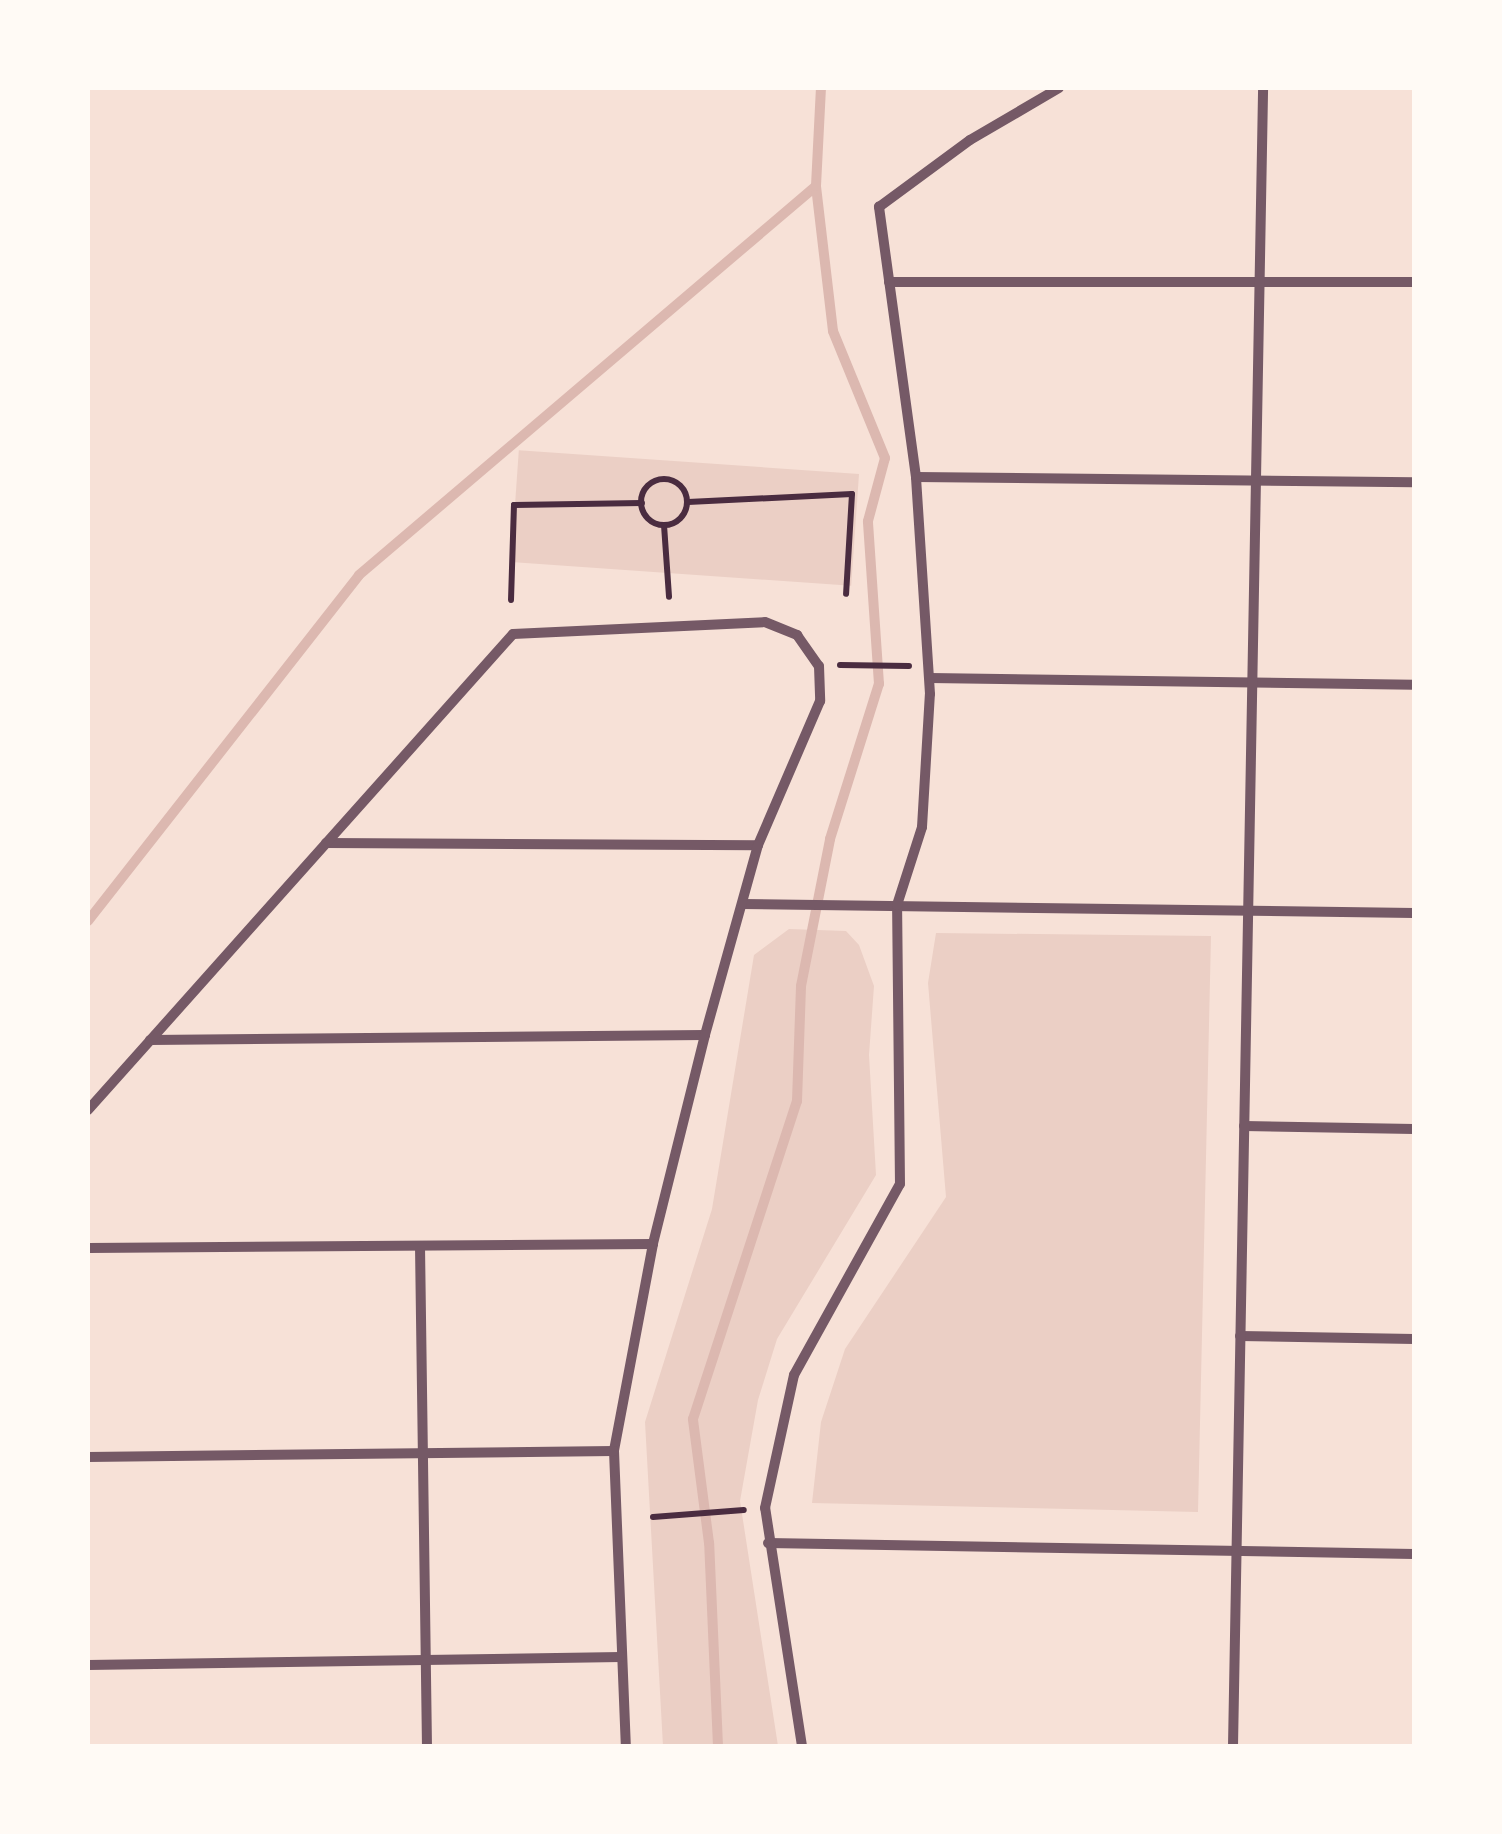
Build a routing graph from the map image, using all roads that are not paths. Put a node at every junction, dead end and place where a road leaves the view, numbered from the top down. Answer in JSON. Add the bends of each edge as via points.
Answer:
{"nodes":[{"id":1,"x":1059,"y":88,"type":"edge"},
{"id":2,"x":1263,"y":88,"type":"edge"},
{"id":3,"x":889,"y":282,"type":"junction"},
{"id":4,"x":1260,"y":282,"type":"junction"},
{"id":5,"x":1414,"y":282,"type":"edge"},
{"id":6,"x":916,"y":477,"type":"junction"},
{"id":7,"x":1256,"y":481,"type":"junction"},
{"id":8,"x":1414,"y":482,"type":"edge"},
{"id":9,"x":930,"y":678,"type":"junction"},
{"id":10,"x":1252,"y":683,"type":"junction"},
{"id":11,"x":1414,"y":685,"type":"edge"},
{"id":12,"x":326,"y":844,"type":"junction"},
{"id":13,"x":758,"y":845,"type":"junction"},
{"id":14,"x":743,"y":904,"type":"junction"},
{"id":15,"x":898,"y":905,"type":"junction"},
{"id":16,"x":1248,"y":910,"type":"junction"},
{"id":17,"x":1414,"y":912,"type":"edge"},
{"id":18,"x":705,"y":1035,"type":"junction"},
{"id":19,"x":150,"y":1040,"type":"junction"},
{"id":20,"x":88,"y":1110,"type":"edge"},
{"id":21,"x":1244,"y":1126,"type":"junction"},
{"id":22,"x":1414,"y":1129,"type":"edge"},
{"id":23,"x":653,"y":1244,"type":"junction"},
{"id":24,"x":420,"y":1246,"type":"junction"},
{"id":25,"x":88,"y":1248,"type":"edge"},
{"id":26,"x":1240,"y":1336,"type":"junction"},
{"id":27,"x":1414,"y":1339,"type":"edge"},
{"id":28,"x":614,"y":1450,"type":"junction"},
{"id":29,"x":422,"y":1451,"type":"junction"},
{"id":30,"x":88,"y":1457,"type":"edge"},
{"id":31,"x":768,"y":1544,"type":"junction"},
{"id":32,"x":1236,"y":1551,"type":"junction"},
{"id":33,"x":1414,"y":1554,"type":"edge"},
{"id":34,"x":622,"y":1657,"type":"junction"},
{"id":35,"x":426,"y":1660,"type":"junction"},
{"id":36,"x":88,"y":1665,"type":"edge"},
{"id":37,"x":427,"y":1746,"type":"edge"},
{"id":38,"x":626,"y":1746,"type":"edge"},
{"id":39,"x":802,"y":1746,"type":"edge"},
{"id":40,"x":1233,"y":1746,"type":"edge"}],
"edges":[{"from":1,"to":3,"type":"street","via":[[970,140],[878,207]]},
{"from":2,"to":4,"type":"street"},
{"from":3,"to":4,"type":"street"},
{"from":3,"to":6,"type":"street"},
{"from":4,"to":5,"type":"street"},
{"from":4,"to":7,"type":"street"},
{"from":6,"to":7,"type":"street"},
{"from":6,"to":9,"type":"street"},
{"from":7,"to":8,"type":"street"},
{"from":7,"to":10,"type":"street"},
{"from":9,"to":10,"type":"street"},
{"from":9,"to":15,"type":"street","via":[[922,827]]},
{"from":10,"to":11,"type":"street"},
{"from":10,"to":16,"type":"street"},
{"from":12,"to":13,"type":"street"},
{"from":12,"to":13,"type":"street","via":[[513,634],[764,622],[797,635],[819,666],[820,701]]},
{"from":12,"to":19,"type":"street"},
{"from":13,"to":14,"type":"street"},
{"from":14,"to":15,"type":"street"},
{"from":14,"to":18,"type":"street"},
{"from":15,"to":16,"type":"street"},
{"from":15,"to":31,"type":"street","via":[[900,1184],[794,1374],[765,1508]]},
{"from":16,"to":17,"type":"street"},
{"from":16,"to":21,"type":"street"},
{"from":18,"to":19,"type":"street"},
{"from":18,"to":23,"type":"street"},
{"from":19,"to":20,"type":"street"},
{"from":21,"to":22,"type":"street"},
{"from":21,"to":26,"type":"street"},
{"from":23,"to":24,"type":"street"},
{"from":23,"to":28,"type":"street"},
{"from":24,"to":25,"type":"street"},
{"from":24,"to":29,"type":"street"},
{"from":26,"to":27,"type":"street"},
{"from":26,"to":32,"type":"street"},
{"from":28,"to":29,"type":"street"},
{"from":28,"to":34,"type":"street"},
{"from":29,"to":30,"type":"street"},
{"from":29,"to":35,"type":"street"},
{"from":31,"to":32,"type":"street"},
{"from":31,"to":39,"type":"street"},
{"from":32,"to":33,"type":"street"},
{"from":32,"to":40,"type":"street"},
{"from":34,"to":35,"type":"street"},
{"from":34,"to":38,"type":"street"},
{"from":35,"to":36,"type":"street"},
{"from":35,"to":37,"type":"street"}]}
